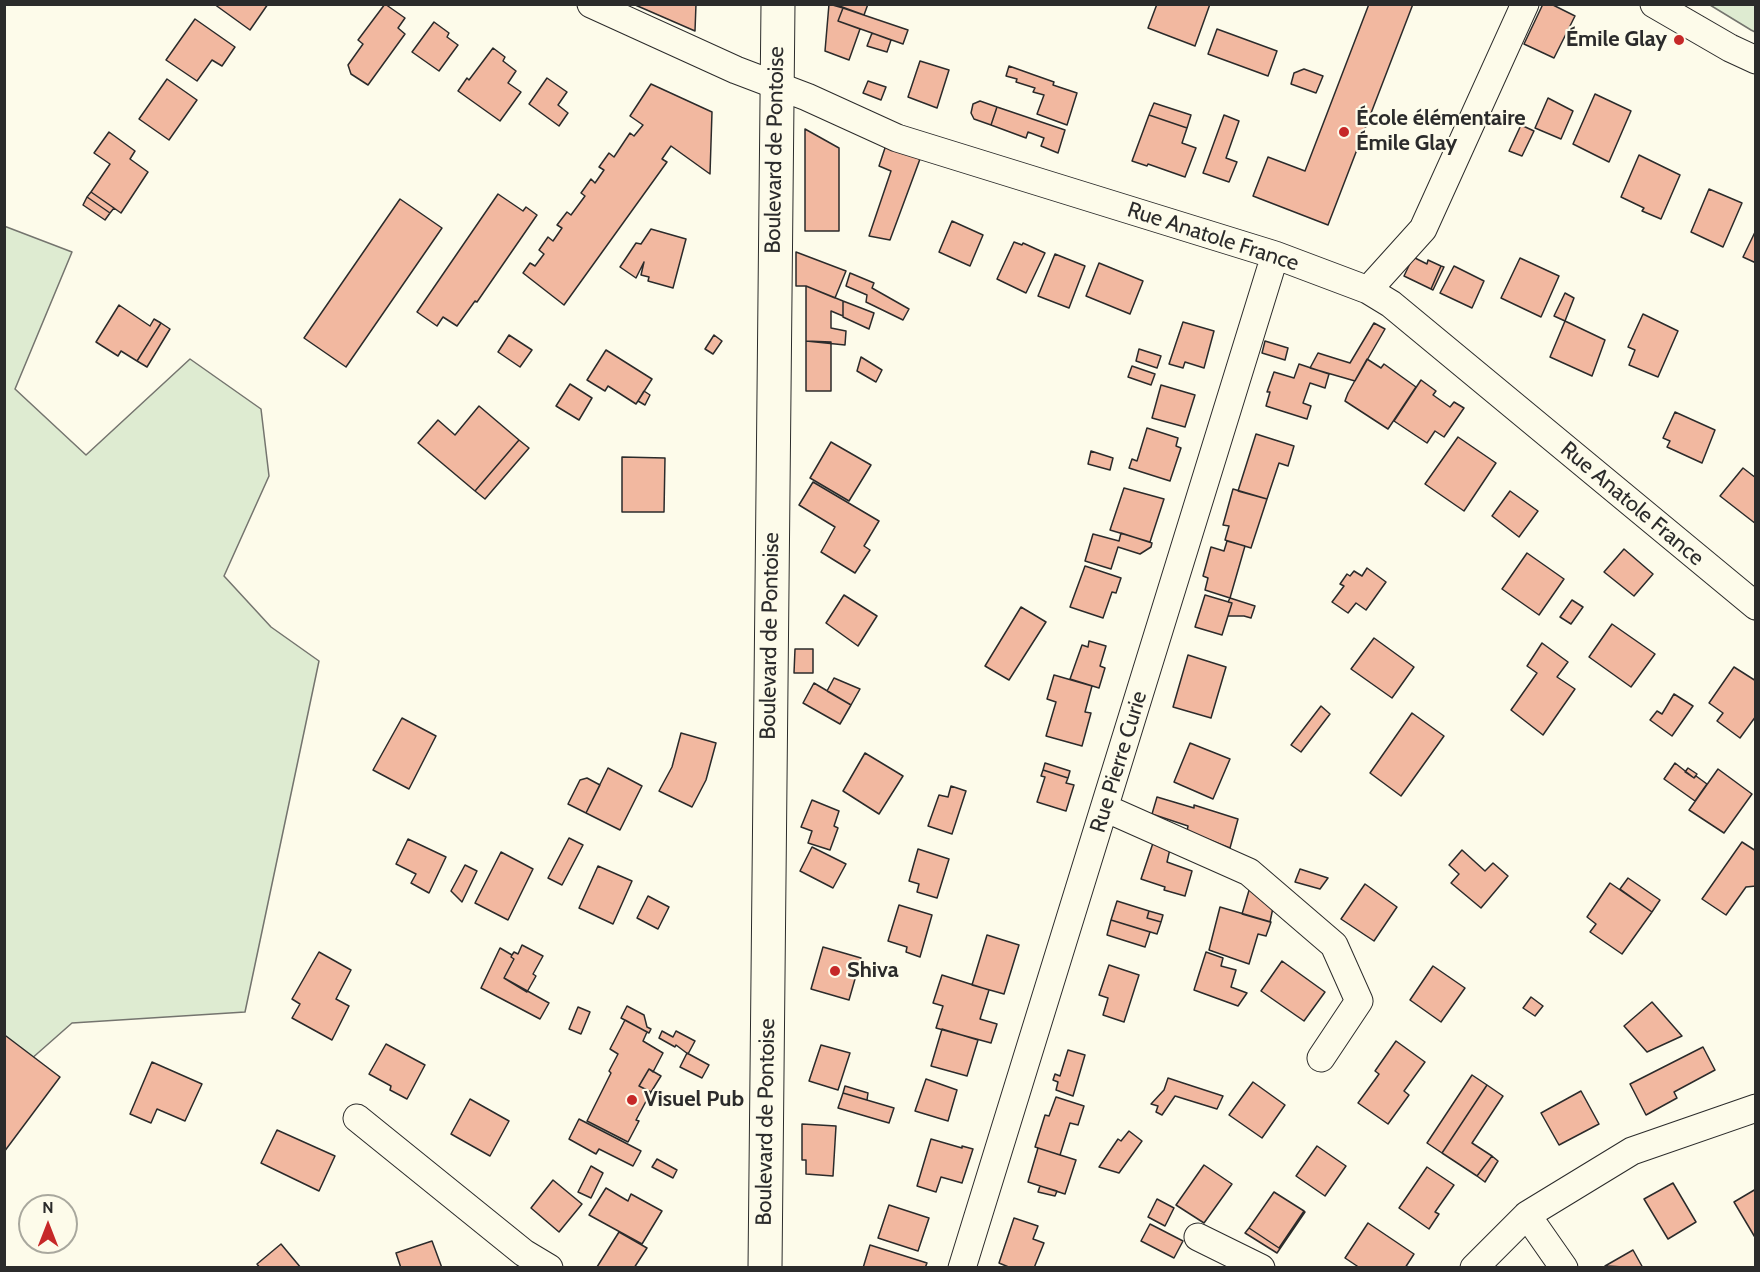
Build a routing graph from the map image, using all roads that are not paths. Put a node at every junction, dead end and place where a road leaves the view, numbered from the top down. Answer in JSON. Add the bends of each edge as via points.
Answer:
{"nodes":[{"id":1,"x":591,"y":4,"type":"edge"},
{"id":2,"x":778,"y":4,"type":"edge"},
{"id":3,"x":1525,"y":4,"type":"edge"},
{"id":4,"x":1654,"y":4,"type":"edge"},
{"id":5,"x":1755,"y":60,"type":"edge"},
{"id":6,"x":776,"y":85,"type":"junction"},
{"id":7,"x":1275,"y":255,"type":"junction"},
{"id":8,"x":1368,"y":290,"type":"junction"},
{"id":9,"x":1755,"y":606,"type":"edge"},
{"id":10,"x":1105,"y":808,"type":"junction"},
{"id":11,"x":1321,"y":1058,"type":"dead end"},
{"id":12,"x":1755,"y":1108,"type":"edge"},
{"id":13,"x":357,"y":1118,"type":"dead end"},
{"id":14,"x":1527,"y":1215,"type":"junction"},
{"id":15,"x":1198,"y":1237,"type":"dead end"},
{"id":16,"x":549,"y":1268,"type":"edge"},
{"id":17,"x":765,"y":1268,"type":"edge"},
{"id":18,"x":962,"y":1268,"type":"edge"},
{"id":19,"x":1261,"y":1268,"type":"edge"},
{"id":20,"x":1474,"y":1268,"type":"edge"},
{"id":21,"x":1564,"y":1268,"type":"edge"}],
"edges":[{"from":1,"to":6,"type":"street","name":"Rue Anatole France"},
{"from":2,"to":6,"type":"main road","name":"Boulevard de Pontoise"},
{"from":3,"to":8,"type":"street","via":[[1423,229]]},
{"from":4,"to":5,"type":"street"},
{"from":6,"to":7,"type":"street","name":"Rue Anatole France","via":[[897,138]]},
{"from":6,"to":17,"type":"main road","name":"Boulevard de Pontoise"},
{"from":7,"to":8,"type":"street","name":"Rue Anatole France"},
{"from":7,"to":10,"type":"street","name":"Rue Pierre Curie"},
{"from":8,"to":9,"type":"street","name":"Rue Anatole France","via":[[1391,304]]},
{"from":10,"to":11,"type":"street","via":[[1249,872],[1334,945],[1359,1001]]},
{"from":10,"to":18,"type":"street","name":"Rue Pierre Curie"},
{"from":12,"to":14,"type":"street","via":[[1632,1151]]},
{"from":13,"to":16,"type":"street","via":[[524,1253]]},
{"from":14,"to":20,"type":"street"},
{"from":14,"to":21,"type":"street"},
{"from":15,"to":19,"type":"street"}]}
